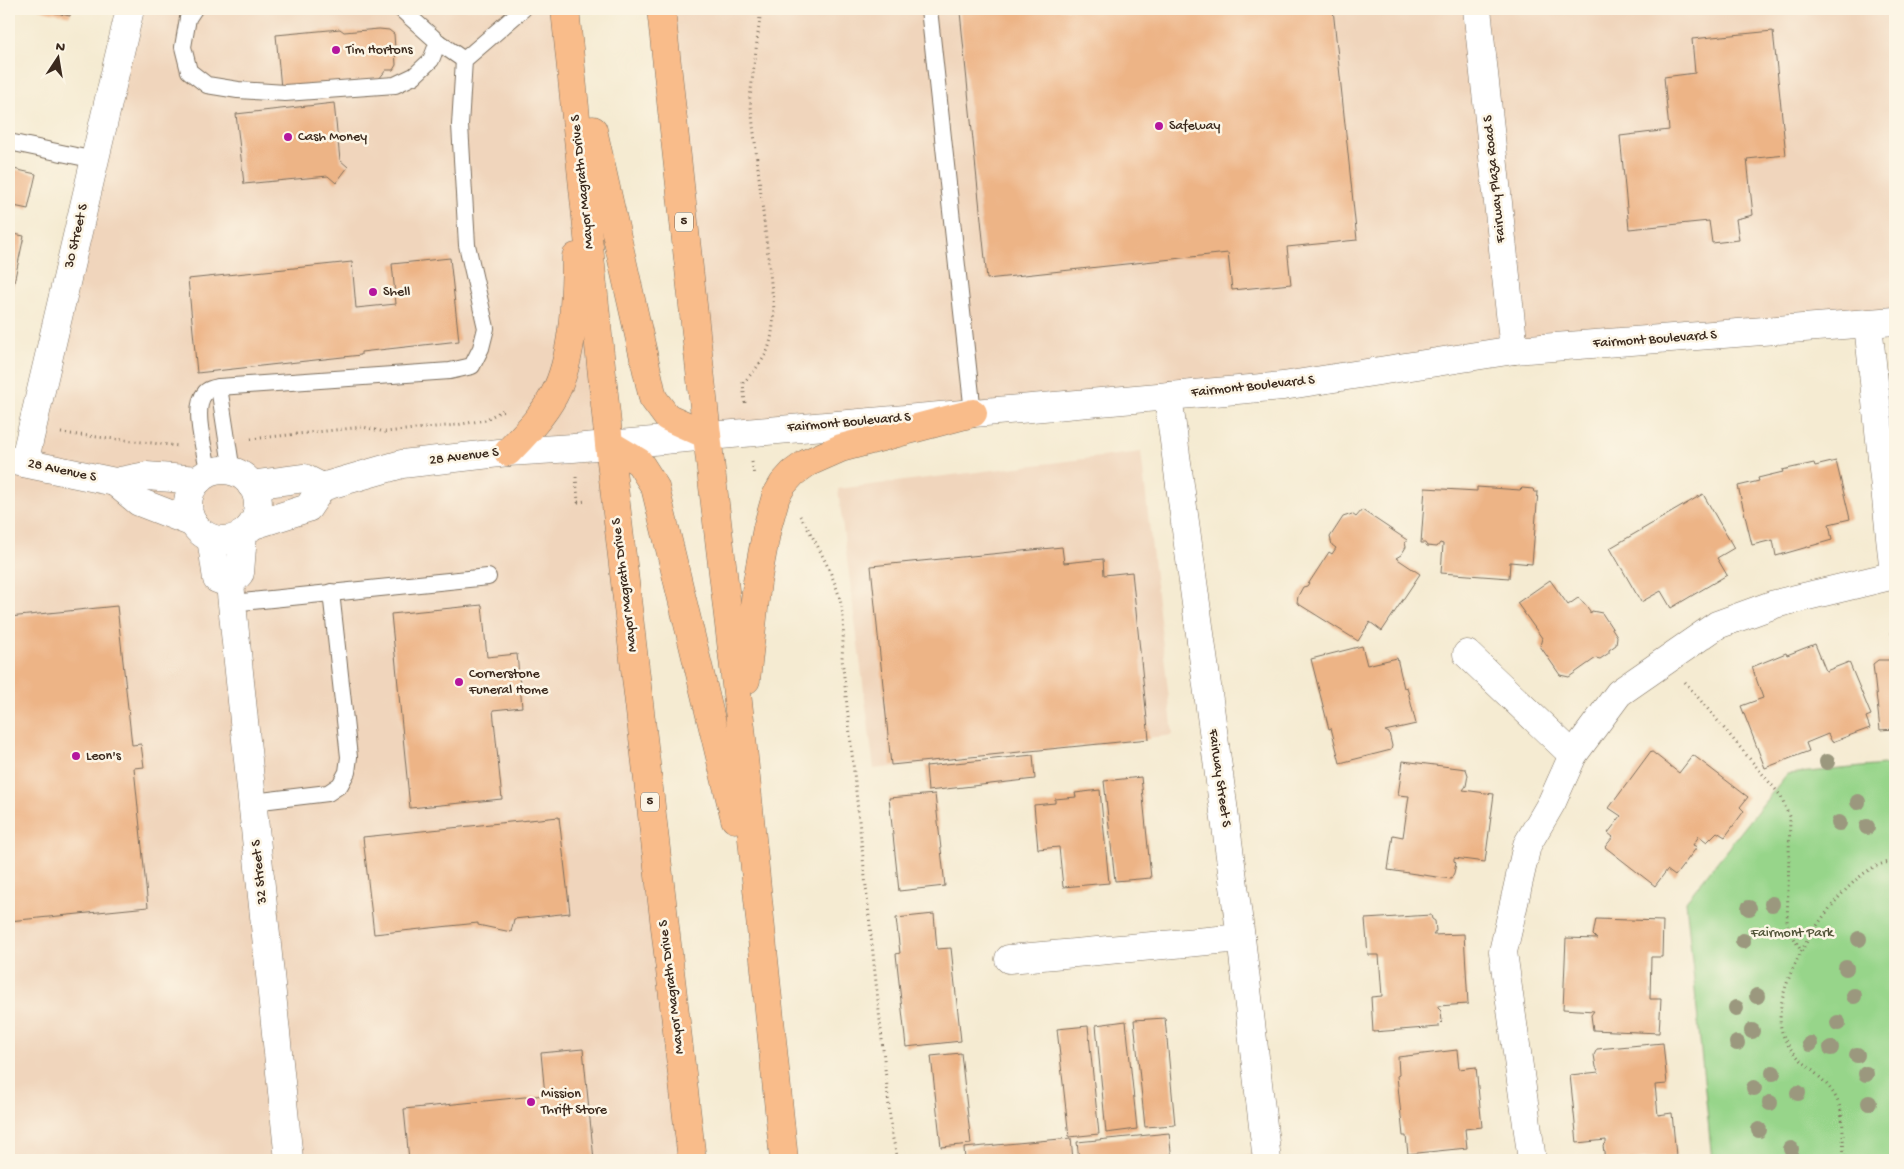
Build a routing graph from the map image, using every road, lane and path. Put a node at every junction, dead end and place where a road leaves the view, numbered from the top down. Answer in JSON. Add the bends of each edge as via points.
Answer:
{"nodes":[{"id":1,"x":130,"y":9,"type":"edge"},
{"id":2,"x":194,"y":9,"type":"edge"},
{"id":3,"x":401,"y":9,"type":"edge"},
{"id":4,"x":523,"y":9,"type":"edge"},
{"id":5,"x":565,"y":9,"type":"edge"},
{"id":6,"x":661,"y":9,"type":"edge"},
{"id":7,"x":761,"y":9,"type":"edge"},
{"id":8,"x":929,"y":9,"type":"edge"},
{"id":9,"x":1477,"y":9,"type":"edge"},
{"id":10,"x":438,"y":42,"type":"junction"},
{"id":11,"x":464,"y":60,"type":"junction"},
{"id":12,"x":9,"y":142,"type":"edge"},
{"id":13,"x":580,"y":155,"type":"junction"},
{"id":14,"x":95,"y":160,"type":"junction"},
{"id":15,"x":1895,"y":321,"type":"edge"},
{"id":16,"x":1868,"y":324,"type":"junction"},
{"id":17,"x":1514,"y":350,"type":"junction"},
{"id":18,"x":743,"y":383,"type":"dead end"},
{"id":19,"x":219,"y":387,"type":"junction"},
{"id":20,"x":1168,"y":396,"type":"junction"},
{"id":21,"x":973,"y":413,"type":"junction"},
{"id":22,"x":485,"y":420,"type":"dead end"},
{"id":23,"x":707,"y":436,"type":"junction"},
{"id":24,"x":85,"y":437,"type":"dead end"},
{"id":25,"x":245,"y":442,"type":"dead end"},
{"id":26,"x":609,"y":444,"type":"junction"},
{"id":27,"x":186,"y":447,"type":"dead end"},
{"id":28,"x":508,"y":452,"type":"junction"},
{"id":29,"x":16,"y":462,"type":"edge"},
{"id":30,"x":223,"y":477,"type":"junction"},
{"id":31,"x":115,"y":482,"type":"junction"},
{"id":32,"x":322,"y":486,"type":"junction"},
{"id":33,"x":796,"y":510,"type":"dead end"},
{"id":34,"x":247,"y":530,"type":"junction"},
{"id":35,"x":202,"y":531,"type":"junction"},
{"id":36,"x":1895,"y":575,"type":"edge"},
{"id":37,"x":488,"y":577,"type":"dead end"},
{"id":38,"x":331,"y":592,"type":"junction"},
{"id":39,"x":231,"y":594,"type":"junction"},
{"id":40,"x":1467,"y":654,"type":"dead end"},
{"id":41,"x":1667,"y":660,"type":"junction"},
{"id":42,"x":741,"y":728,"type":"junction"},
{"id":43,"x":1573,"y":754,"type":"junction"},
{"id":44,"x":253,"y":802,"type":"junction"},
{"id":45,"x":1895,"y":861,"type":"edge"},
{"id":46,"x":760,"y":922,"type":"junction"},
{"id":47,"x":1241,"y":938,"type":"junction"},
{"id":48,"x":1801,"y":951,"type":"junction"},
{"id":49,"x":1009,"y":959,"type":"dead end"},
{"id":50,"x":288,"y":1160,"type":"edge"},
{"id":51,"x":692,"y":1160,"type":"edge"},
{"id":52,"x":784,"y":1160,"type":"edge"},
{"id":53,"x":898,"y":1160,"type":"edge"},
{"id":54,"x":1267,"y":1160,"type":"edge"},
{"id":55,"x":1532,"y":1160,"type":"edge"},
{"id":56,"x":1847,"y":1160,"type":"edge"}],
"edges":[{"from":1,"to":14,"type":"street","name":"30 Street S"},
{"from":2,"to":10,"type":"lane","via":[[188,18],[183,48],[189,71],[207,86],[285,93],[395,85],[414,76],[431,60]]},
{"from":3,"to":10,"type":"lane"},
{"from":4,"to":11,"type":"lane"},
{"from":5,"to":13,"type":"main road","name":"Mayor Magrath Drive S","number":"5"},
{"from":5,"to":23,"type":"main road","via":[[653,398],[667,417]]},
{"from":6,"to":23,"type":"main road","number":"5"},
{"from":7,"to":18,"type":"path","via":[[750,98],[774,319],[773,338],[762,362]]},
{"from":8,"to":21,"type":"lane"},
{"from":9,"to":17,"type":"street","name":"Fairway Plaza Road S"},
{"from":10,"to":11,"type":"lane"},
{"from":11,"to":19,"type":"lane","via":[[460,125],[467,245],[486,328],[472,366]]},
{"from":12,"to":14,"type":"lane"},
{"from":13,"to":26,"type":"main road","name":"Mayor Magrath Drive S","number":"5"},
{"from":13,"to":28,"type":"main road","via":[[575,290],[568,354],[554,394],[538,420]]},
{"from":14,"to":29,"type":"street","name":"30 Street S"},
{"from":15,"to":16,"type":"street","name":"Fairmont Boulevard S"},
{"from":16,"to":17,"type":"street","name":"Fairmont Boulevard S"},
{"from":16,"to":36,"type":"street"},
{"from":17,"to":20,"type":"street","name":"Fairmont Boulevard S","via":[[1283,386]]},
{"from":19,"to":30,"type":"lane"},
{"from":19,"to":30,"type":"lane","via":[[204,393],[199,416]]},
{"from":20,"to":21,"type":"street","name":"Fairmont Boulevard S"},
{"from":20,"to":47,"type":"street","name":"Fairway Street S"},
{"from":21,"to":23,"type":"street","name":"Fairmont Boulevard S"},
{"from":21,"to":42,"type":"main road","via":[[841,448],[807,463],[783,484],[767,528],[757,582]]},
{"from":22,"to":25,"type":"path","via":[[385,432],[363,427]]},
{"from":23,"to":26,"type":"street","name":"Fairmont Boulevard S"},
{"from":23,"to":42,"type":"main road","number":"5"},
{"from":24,"to":27,"type":"path"},
{"from":26,"to":28,"type":"street","name":"28 Avenue S"},
{"from":26,"to":46,"type":"main road","via":[[639,462],[655,487]]},
{"from":26,"to":51,"type":"main road","name":"Mayor Magrath Drive S","number":"5"},
{"from":28,"to":32,"type":"street","name":"28 Avenue S","via":[[402,464]]},
{"from":29,"to":31,"type":"street","name":"28 Avenue S"},
{"from":30,"to":31,"type":"street","name":"28 Avenue S","via":[[146,476]]},
{"from":30,"to":32,"type":"street","name":"28 Avenue S","via":[[304,478]]},
{"from":30,"to":34,"type":"street","via":[[256,494],[256,516]]},
{"from":30,"to":35,"type":"street","via":[[192,489],[188,500],[189,512]]},
{"from":31,"to":35,"type":"street","name":"28 Avenue S","via":[[139,502]]},
{"from":32,"to":34,"type":"street","name":"28 Avenue S","via":[[308,508]]},
{"from":33,"to":53,"type":"path","via":[[838,588],[842,604],[843,668],[891,1125]]},
{"from":34,"to":35,"type":"street","name":"28 Avenue S","via":[[233,539],[222,540]]},
{"from":34,"to":39,"type":"street","via":[[240,573]]},
{"from":35,"to":39,"type":"street","via":[[217,579]]},
{"from":36,"to":41,"type":"street","via":[[1775,604],[1717,625]]},
{"from":37,"to":38,"type":"lane"},
{"from":38,"to":39,"type":"lane"},
{"from":38,"to":44,"type":"lane","via":[[350,757],[347,772],[340,785],[328,793]]},
{"from":39,"to":44,"type":"street","name":"32 Street S"},
{"from":40,"to":43,"type":"street"},
{"from":41,"to":43,"type":"street","via":[[1619,693]]},
{"from":41,"to":48,"type":"path","via":[[1781,796],[1790,819],[1787,925]]},
{"from":42,"to":46,"type":"main road","number":"5"},
{"from":43,"to":55,"type":"street","via":[[1552,802],[1527,845],[1503,952]]},
{"from":44,"to":50,"type":"street","name":"32 Street S"},
{"from":45,"to":48,"type":"path","via":[[1873,867],[1842,893]]},
{"from":46,"to":52,"type":"main road","number":"5"},
{"from":47,"to":49,"type":"street"},
{"from":47,"to":54,"type":"street","name":"Fairway Street S"},
{"from":48,"to":56,"type":"path","via":[[1786,985],[1782,1031],[1802,1062],[1834,1092],[1841,1113]]}]}
